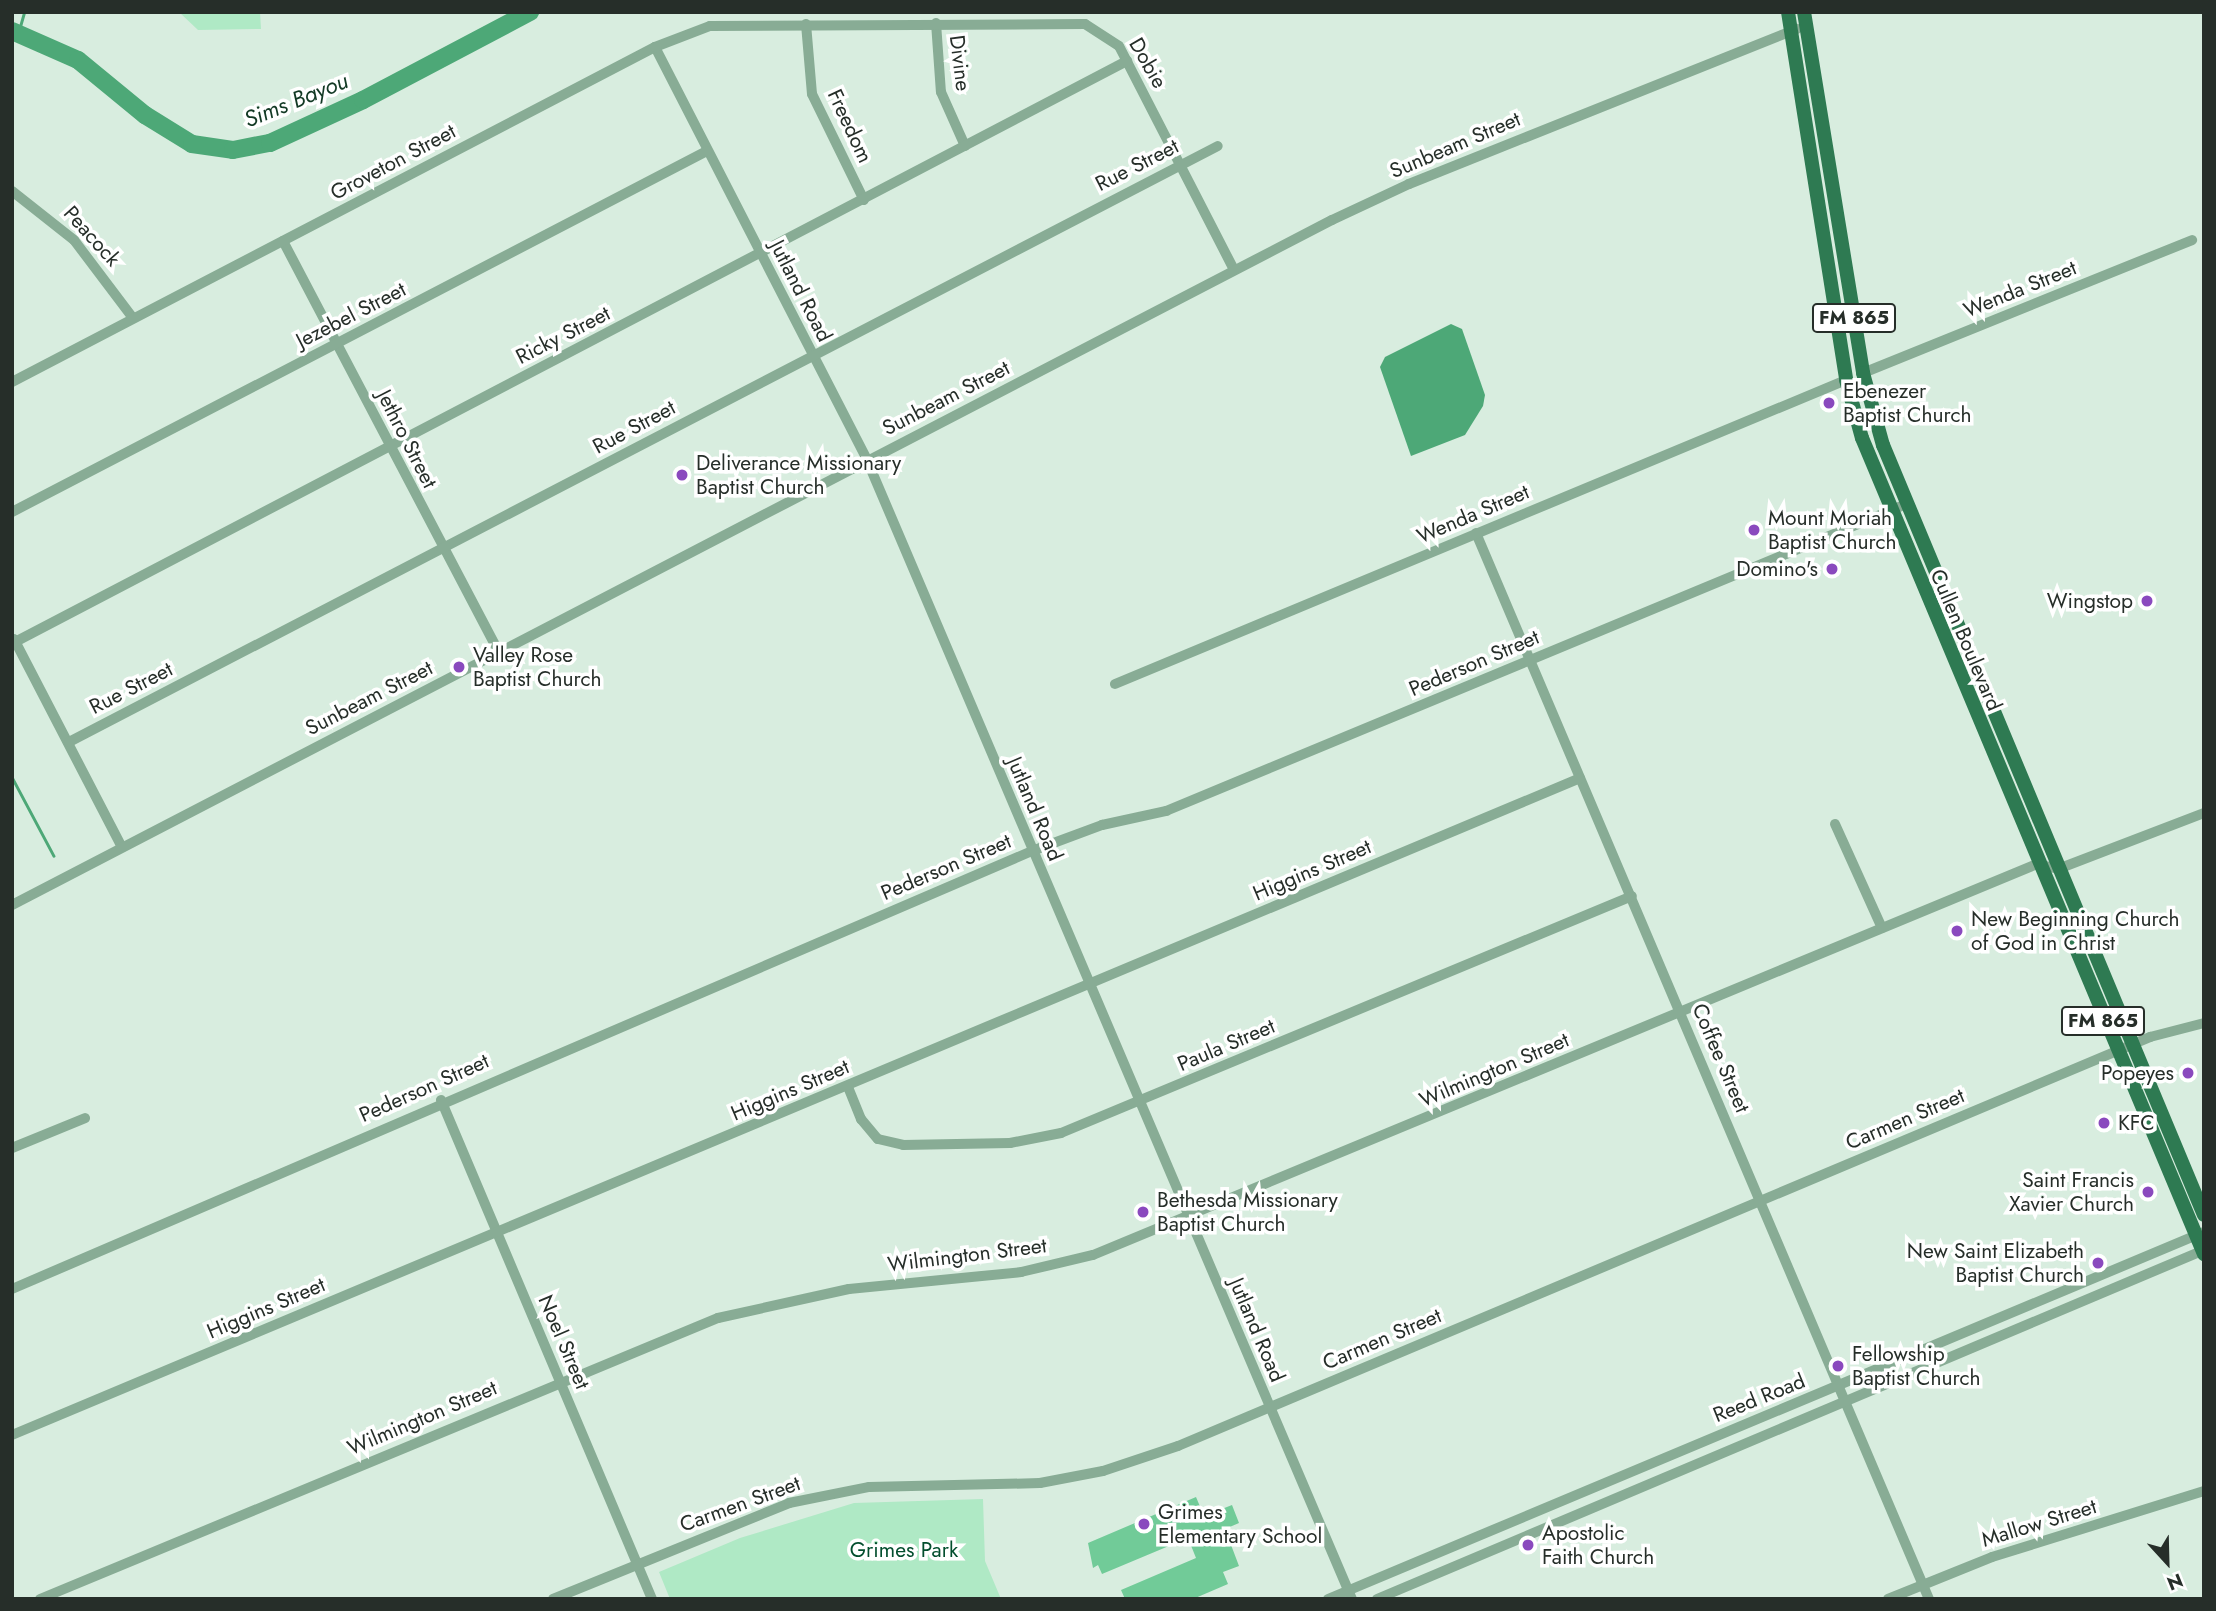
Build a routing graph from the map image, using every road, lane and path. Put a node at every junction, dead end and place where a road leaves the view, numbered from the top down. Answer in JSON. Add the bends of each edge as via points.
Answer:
{"nodes":[{"id":1,"x":1788,"y":12,"type":"edge"},
{"id":2,"x":1805,"y":19,"type":"edge"},
{"id":3,"x":936,"y":23,"type":"junction"},
{"id":4,"x":806,"y":24,"type":"junction"},
{"id":5,"x":1791,"y":31,"type":"junction"},
{"id":6,"x":655,"y":47,"type":"junction"},
{"id":7,"x":1127,"y":61,"type":"junction"},
{"id":8,"x":1824,"y":132,"type":"junction"},
{"id":9,"x":1808,"y":135,"type":"junction"},
{"id":10,"x":965,"y":146,"type":"junction"},
{"id":11,"x":1217,"y":146,"type":"dead end"},
{"id":12,"x":707,"y":151,"type":"junction"},
{"id":13,"x":1180,"y":164,"type":"junction"},
{"id":14,"x":12,"y":191,"type":"edge"},
{"id":15,"x":863,"y":200,"type":"junction"},
{"id":16,"x":1823,"y":233,"type":"junction"},
{"id":17,"x":2192,"y":240,"type":"dead end"},
{"id":18,"x":283,"y":241,"type":"junction"},
{"id":19,"x":761,"y":255,"type":"junction"},
{"id":20,"x":1234,"y":270,"type":"junction"},
{"id":21,"x":1848,"y":286,"type":"junction"},
{"id":22,"x":133,"y":318,"type":"junction"},
{"id":23,"x":337,"y":344,"type":"junction"},
{"id":24,"x":812,"y":356,"type":"junction"},
{"id":25,"x":1863,"y":373,"type":"junction"},
{"id":26,"x":1846,"y":380,"type":"junction"},
{"id":27,"x":12,"y":382,"type":"edge"},
{"id":28,"x":388,"y":447,"type":"junction"},
{"id":29,"x":867,"y":460,"type":"junction"},
{"id":30,"x":1904,"y":505,"type":"junction"},
{"id":31,"x":1888,"y":510,"type":"junction"},
{"id":32,"x":12,"y":512,"type":"edge"},
{"id":33,"x":1476,"y":533,"type":"junction"},
{"id":34,"x":441,"y":547,"type":"junction"},
{"id":35,"x":1948,"y":612,"type":"junction"},
{"id":36,"x":1938,"y":627,"type":"junction"},
{"id":37,"x":14,"y":639,"type":"edge"},
{"id":38,"x":499,"y":652,"type":"junction"},
{"id":39,"x":1530,"y":660,"type":"junction"},
{"id":40,"x":1115,"y":684,"type":"dead end"},
{"id":41,"x":1998,"y":728,"type":"junction"},
{"id":42,"x":1983,"y":735,"type":"junction"},
{"id":43,"x":69,"y":742,"type":"junction"},
{"id":44,"x":1580,"y":778,"type":"junction"},
{"id":45,"x":2204,"y":813,"type":"edge"},
{"id":46,"x":1835,"y":824,"type":"dead end"},
{"id":47,"x":122,"y":847,"type":"junction"},
{"id":48,"x":1032,"y":851,"type":"junction"},
{"id":49,"x":2037,"y":864,"type":"junction"},
{"id":50,"x":2058,"y":869,"type":"junction"},
{"id":51,"x":1632,"y":896,"type":"junction"},
{"id":52,"x":12,"y":905,"type":"edge"},
{"id":53,"x":1882,"y":928,"type":"junction"},
{"id":54,"x":1088,"y":985,"type":"junction"},
{"id":55,"x":1681,"y":1013,"type":"junction"},
{"id":56,"x":2204,"y":1023,"type":"edge"},
{"id":57,"x":2132,"y":1045,"type":"junction"},
{"id":58,"x":2116,"y":1051,"type":"junction"},
{"id":59,"x":848,"y":1087,"type":"junction"},
{"id":60,"x":441,"y":1100,"type":"junction"},
{"id":61,"x":1139,"y":1102,"type":"junction"},
{"id":62,"x":85,"y":1118,"type":"dead end"},
{"id":63,"x":12,"y":1148,"type":"edge"},
{"id":64,"x":1762,"y":1200,"type":"junction"},
{"id":65,"x":2204,"y":1215,"type":"edge"},
{"id":66,"x":1188,"y":1220,"type":"junction"},
{"id":67,"x":497,"y":1233,"type":"junction"},
{"id":68,"x":2200,"y":1234,"type":"edge"},
{"id":69,"x":2203,"y":1252,"type":"edge"},
{"id":70,"x":12,"y":1289,"type":"edge"},
{"id":71,"x":2052,"y":1296,"type":"junction"},
{"id":72,"x":2057,"y":1311,"type":"junction"},
{"id":73,"x":560,"y":1382,"type":"junction"},
{"id":74,"x":1840,"y":1385,"type":"junction"},
{"id":75,"x":1847,"y":1401,"type":"junction"},
{"id":76,"x":1269,"y":1407,"type":"junction"},
{"id":77,"x":12,"y":1435,"type":"edge"},
{"id":78,"x":1652,"y":1462,"type":"junction"},
{"id":79,"x":1658,"y":1479,"type":"junction"},
{"id":80,"x":2204,"y":1491,"type":"edge"},
{"id":81,"x":1492,"y":1530,"type":"junction"},
{"id":82,"x":1499,"y":1547,"type":"junction"},
{"id":83,"x":637,"y":1564,"type":"junction"},
{"id":84,"x":1923,"y":1584,"type":"junction"},
{"id":85,"x":1350,"y":1595,"type":"edge"},
{"id":86,"x":40,"y":1599,"type":"edge"},
{"id":87,"x":554,"y":1599,"type":"edge"},
{"id":88,"x":652,"y":1599,"type":"edge"},
{"id":89,"x":1328,"y":1599,"type":"edge"},
{"id":90,"x":1377,"y":1599,"type":"edge"},
{"id":91,"x":1888,"y":1599,"type":"edge"},
{"id":92,"x":1929,"y":1599,"type":"edge"}],
"edges":[{"from":1,"to":5,"type":"main road","name":"Cullen Boulevard","number":"FM 865"},
{"from":2,"to":5,"type":"street","name":"Sunbeam Street"},
{"from":2,"to":8,"type":"main road","name":"Cullen Boulevard","number":"FM 865"},
{"from":3,"to":4,"type":"street","name":"Dobie"},
{"from":3,"to":7,"type":"street","name":"Dobie","via":[[1085,24],[1119,46]]},
{"from":3,"to":10,"type":"street","name":"Divine","via":[[941,92]]},
{"from":4,"to":6,"type":"street","name":"Groveton Street","via":[[710,26]]},
{"from":4,"to":15,"type":"street","name":"Freedom","via":[[812,94]]},
{"from":5,"to":9,"type":"main road","name":"Cullen Boulevard","number":"FM 865"},
{"from":5,"to":20,"type":"street","name":"Sunbeam Street","via":[[1409,184]]},
{"from":6,"to":12,"type":"street","name":"Jutland Road"},
{"from":6,"to":18,"type":"street","name":"Groveton Street"},
{"from":7,"to":10,"type":"street","name":"Ricky Street"},
{"from":7,"to":13,"type":"street","name":"Dobie"},
{"from":8,"to":9,"type":"main road"},
{"from":8,"to":21,"type":"main road","name":"Cullen Boulevard","number":"FM 865"},
{"from":9,"to":16,"type":"main road","name":"Cullen Boulevard","number":"FM 865"},
{"from":10,"to":15,"type":"street","name":"Ricky Street"},
{"from":11,"to":13,"type":"street","name":"Rue Street"},
{"from":12,"to":19,"type":"street","name":"Jutland Road"},
{"from":12,"to":23,"type":"street","name":"Jezebel Street"},
{"from":13,"to":20,"type":"street","name":"Dobie"},
{"from":13,"to":24,"type":"street","name":"Rue Street"},
{"from":14,"to":22,"type":"street","name":"Peacock","via":[[74,240]]},
{"from":15,"to":19,"type":"street","name":"Ricky Street"},
{"from":16,"to":21,"type":"main road","via":[[1831,236],[1839,275]]},
{"from":16,"to":26,"type":"main road","name":"Cullen Boulevard","number":"FM 865"},
{"from":17,"to":25,"type":"street","name":"Wenda Street"},
{"from":18,"to":22,"type":"street","name":"Groveton Street"},
{"from":18,"to":23,"type":"street","name":"Jethro Street"},
{"from":19,"to":24,"type":"street","name":"Jutland Road"},
{"from":19,"to":28,"type":"street","name":"Ricky Street"},
{"from":20,"to":29,"type":"street","name":"Sunbeam Street"},
{"from":21,"to":25,"type":"main road","name":"Cullen Boulevard","number":"FM 865"},
{"from":22,"to":27,"type":"street","name":"Groveton Street"},
{"from":23,"to":28,"type":"street","name":"Jethro Street"},
{"from":23,"to":32,"type":"street","name":"Jezebel Street"},
{"from":24,"to":29,"type":"street","name":"Jutland Road"},
{"from":24,"to":34,"type":"street","name":"Rue Street"},
{"from":25,"to":30,"type":"main road","name":"Cullen Boulevard","number":"FM 865"},
{"from":26,"to":31,"type":"main road","name":"Cullen Boulevard","number":"FM 865"},
{"from":26,"to":33,"type":"street","name":"Wenda Street"},
{"from":28,"to":34,"type":"street","name":"Jethro Street"},
{"from":28,"to":37,"type":"street","name":"Ricky Street"},
{"from":29,"to":38,"type":"street","name":"Sunbeam Street"},
{"from":29,"to":48,"type":"street","name":"Jutland Road"},
{"from":30,"to":31,"type":"street","name":"Pederson Street"},
{"from":30,"to":35,"type":"main road","name":"Cullen Boulevard","number":"FM 865"},
{"from":31,"to":36,"type":"main road","name":"Cullen Boulevard","number":"FM 865"},
{"from":31,"to":39,"type":"street","name":"Pederson Street"},
{"from":33,"to":39,"type":"street","name":"Coffee Street"},
{"from":33,"to":40,"type":"street","name":"Wenda Street"},
{"from":34,"to":38,"type":"street","name":"Jethro Street"},
{"from":34,"to":43,"type":"street","name":"Rue Street"},
{"from":35,"to":36,"type":"main road"},
{"from":35,"to":41,"type":"main road","name":"Cullen Boulevard","number":"FM 865"},
{"from":36,"to":42,"type":"main road","name":"Cullen Boulevard","number":"FM 865"},
{"from":37,"to":43,"type":"street"},
{"from":38,"to":47,"type":"street","name":"Sunbeam Street"},
{"from":39,"to":44,"type":"street","name":"Coffee Street"},
{"from":39,"to":48,"type":"street","name":"Pederson Street","via":[[1166,811],[1102,825]]},
{"from":41,"to":42,"type":"main road"},
{"from":41,"to":50,"type":"main road","name":"Cullen Boulevard","number":"FM 865"},
{"from":42,"to":49,"type":"main road","name":"Cullen Boulevard","number":"FM 865"},
{"from":43,"to":47,"type":"street"},
{"from":44,"to":51,"type":"street","name":"Coffee Street"},
{"from":44,"to":54,"type":"street","name":"Higgins Street"},
{"from":45,"to":50,"type":"street"},
{"from":46,"to":53,"type":"street"},
{"from":47,"to":52,"type":"street","name":"Sunbeam Street"},
{"from":48,"to":54,"type":"street","name":"Jutland Road"},
{"from":48,"to":60,"type":"street","name":"Pederson Street"},
{"from":49,"to":50,"type":"street"},
{"from":49,"to":53,"type":"street","name":"Wilmington Street"},
{"from":49,"to":58,"type":"main road","name":"Cullen Boulevard","number":"FM 865"},
{"from":50,"to":57,"type":"main road","name":"Cullen Boulevard","number":"FM 865"},
{"from":51,"to":55,"type":"street","name":"Coffee Street"},
{"from":51,"to":61,"type":"street","name":"Paula Street"},
{"from":53,"to":55,"type":"street","name":"Wilmington Street"},
{"from":54,"to":59,"type":"street","name":"Higgins Street"},
{"from":54,"to":61,"type":"street","name":"Jutland Road"},
{"from":55,"to":64,"type":"street","name":"Coffee Street"},
{"from":55,"to":66,"type":"street","name":"Wilmington Street"},
{"from":56,"to":57,"type":"street","name":"Carmen Street"},
{"from":57,"to":58,"type":"street","name":"Carmen Street"},
{"from":57,"to":65,"type":"main road","name":"Cullen Boulevard","number":"FM 865"},
{"from":58,"to":64,"type":"street","name":"Carmen Street"},
{"from":58,"to":68,"type":"main road","name":"Cullen Boulevard","number":"FM 865"},
{"from":59,"to":61,"type":"street","name":"Paula Street","via":[[861,1119],[878,1139],[903,1145],[1010,1143],[1060,1133]]},
{"from":59,"to":67,"type":"street","name":"Higgins Street"},
{"from":60,"to":67,"type":"street","name":"Noel Street"},
{"from":60,"to":70,"type":"street","name":"Pederson Street","via":[[305,1166]]},
{"from":61,"to":66,"type":"street","name":"Jutland Road"},
{"from":62,"to":63,"type":"street"},
{"from":64,"to":74,"type":"street","name":"Coffee Street"},
{"from":64,"to":76,"type":"street","name":"Carmen Street"},
{"from":66,"to":73,"type":"street","name":"Wilmington Street","via":[[1093,1255],[1021,1272],[849,1289],[718,1318]]},
{"from":66,"to":76,"type":"street","name":"Jutland Road"},
{"from":67,"to":73,"type":"street","name":"Noel Street"},
{"from":67,"to":77,"type":"street","name":"Higgins Street"},
{"from":68,"to":69,"type":"main road","name":"Cullen Boulevard","number":"FM 865"},
{"from":68,"to":71,"type":"street","name":"Reed Road"},
{"from":69,"to":72,"type":"street","name":"Reed Road"},
{"from":71,"to":72,"type":"street"},
{"from":71,"to":74,"type":"street","name":"Reed Road"},
{"from":72,"to":75,"type":"street","name":"Reed Road"},
{"from":73,"to":83,"type":"street","name":"Noel Street"},
{"from":73,"to":86,"type":"street","name":"Wilmington Street"},
{"from":74,"to":75,"type":"street","name":"Coffee Street"},
{"from":74,"to":78,"type":"street","name":"Reed Road"},
{"from":75,"to":79,"type":"street","name":"Reed Road"},
{"from":75,"to":84,"type":"street","name":"Coffee Street"},
{"from":76,"to":83,"type":"street","name":"Carmen Street","via":[[1178,1446],[1070,1478],[1005,1486],[869,1487],[789,1503]]},
{"from":76,"to":85,"type":"street","name":"Jutland Road"},
{"from":78,"to":79,"type":"street"},
{"from":78,"to":81,"type":"street","name":"Reed Road"},
{"from":79,"to":82,"type":"street","name":"Reed Road"},
{"from":80,"to":84,"type":"street","name":"Mallow Street","via":[[1992,1557]]},
{"from":81,"to":82,"type":"street"},
{"from":81,"to":85,"type":"street","name":"Reed Road"},
{"from":82,"to":90,"type":"street","name":"Reed Road"},
{"from":83,"to":87,"type":"street","name":"Carmen Street"},
{"from":83,"to":88,"type":"street","name":"Noel Street"},
{"from":84,"to":91,"type":"street","name":"Mallow Street"},
{"from":84,"to":92,"type":"street","name":"Coffee Street"},
{"from":85,"to":89,"type":"street","name":"Reed Road"}]}
